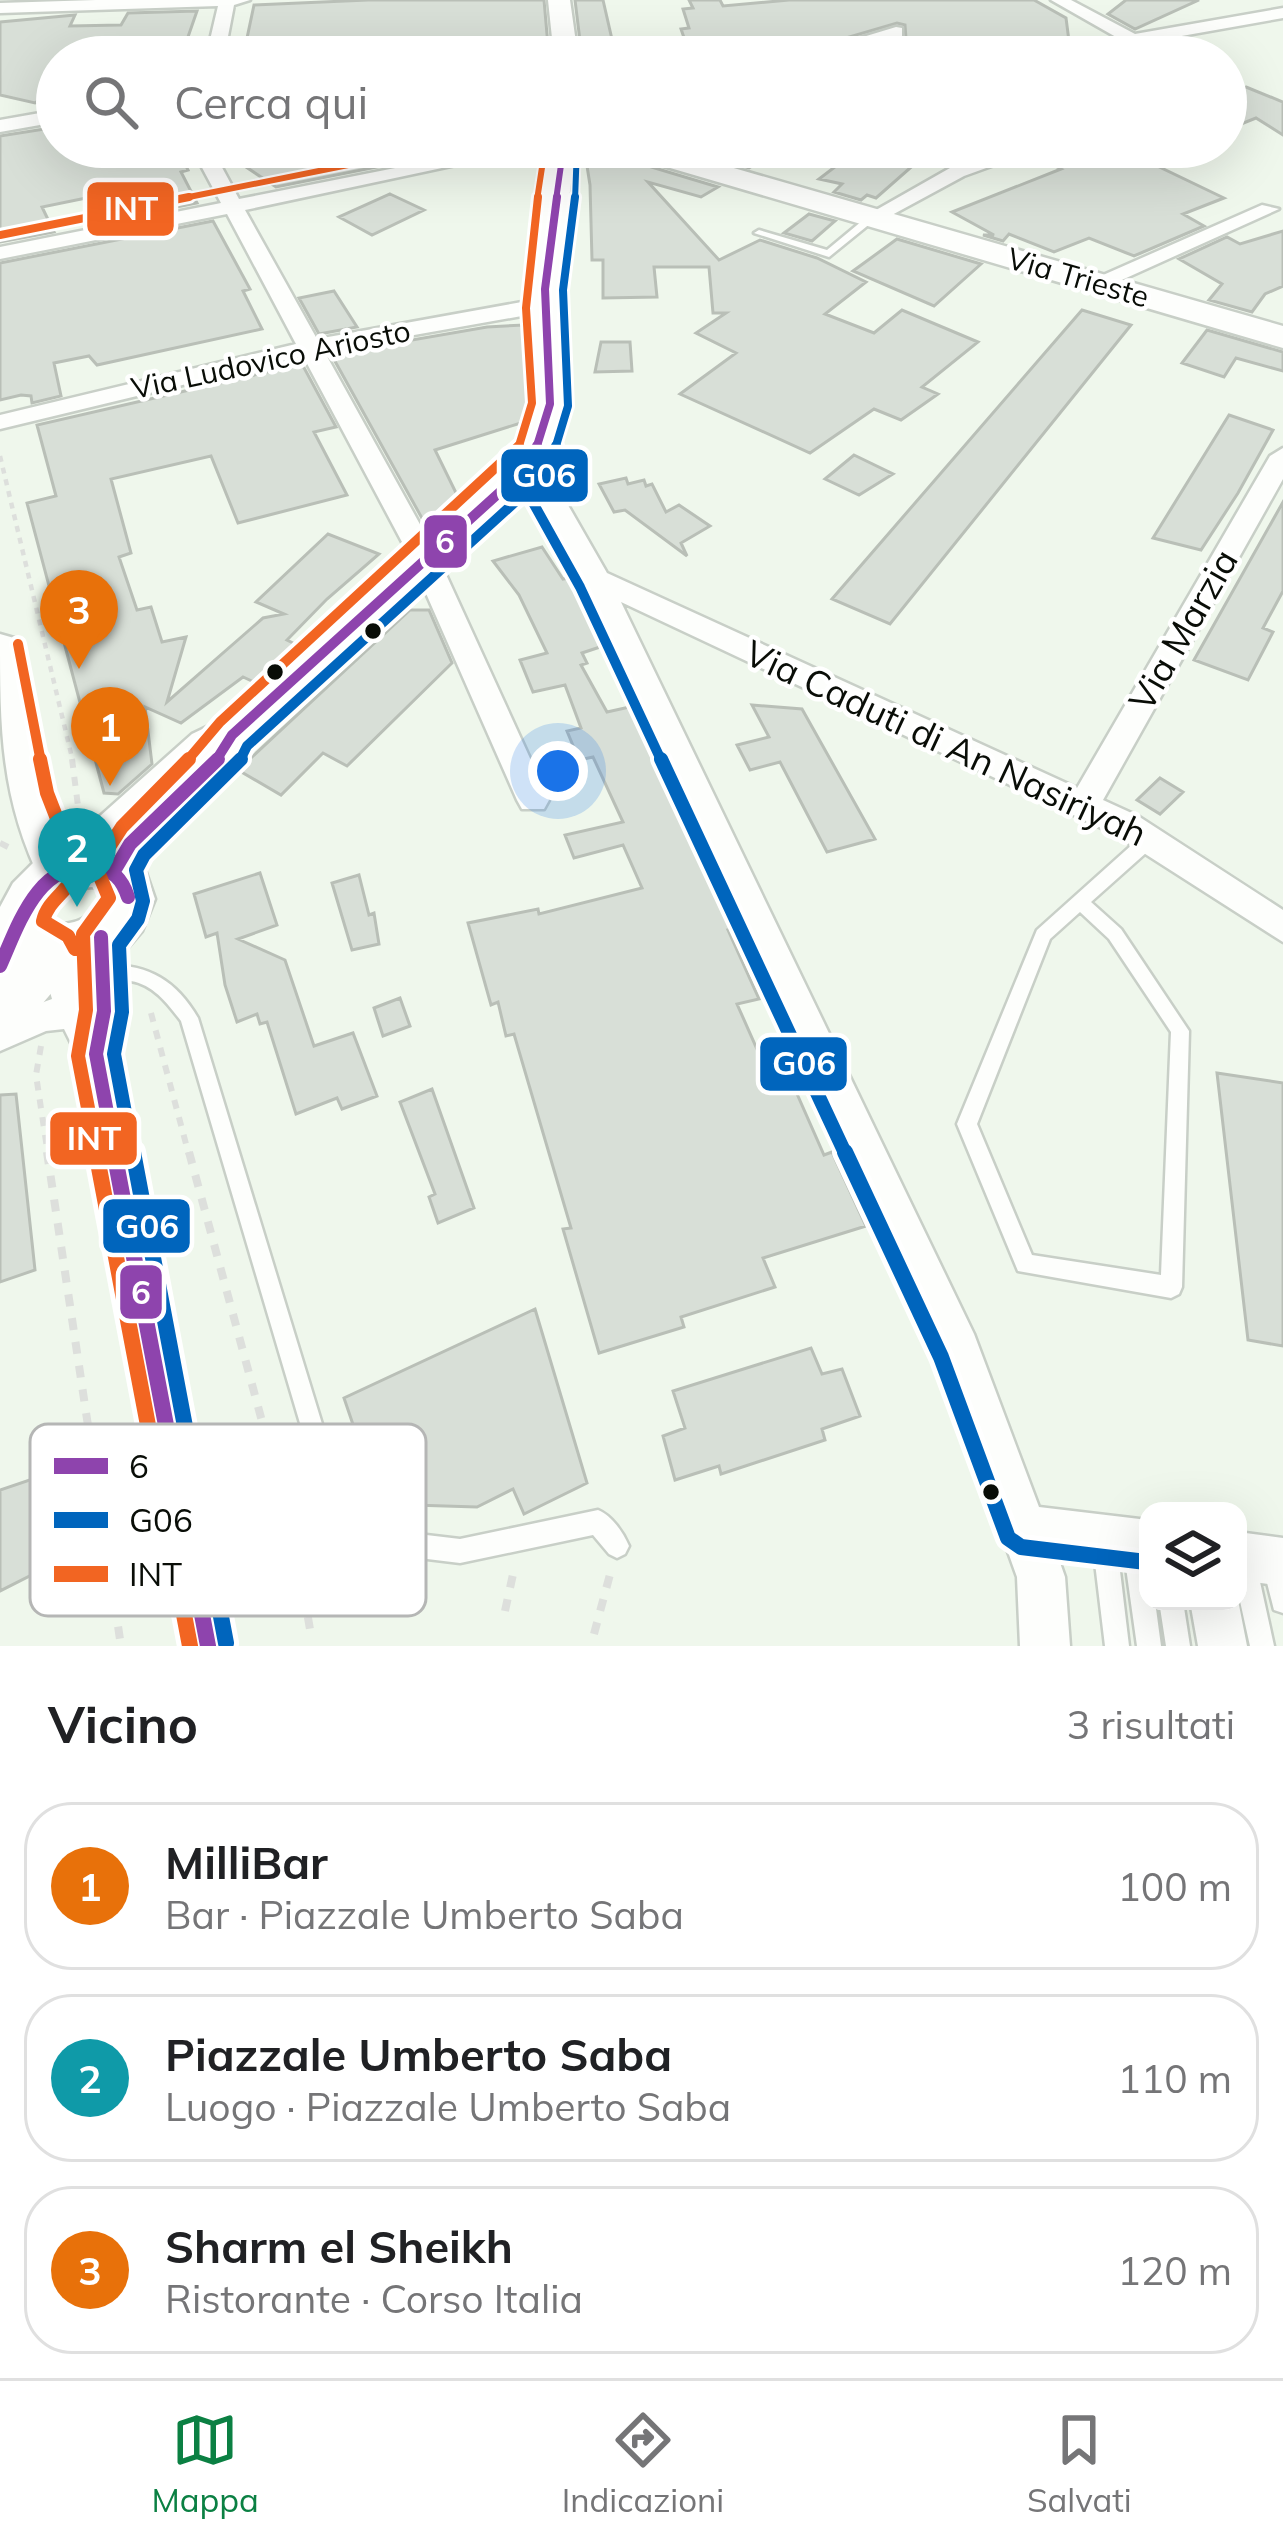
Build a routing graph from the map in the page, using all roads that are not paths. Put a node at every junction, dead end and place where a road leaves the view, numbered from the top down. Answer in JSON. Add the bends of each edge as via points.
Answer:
{"nodes":[{"id":1,"x":227,"y":0,"type":"edge"},
{"id":2,"x":242,"y":0,"type":"edge"},
{"id":3,"x":559,"y":0,"type":"edge"},
{"id":4,"x":1059,"y":0,"type":"edge"},
{"id":5,"x":0,"y":8,"type":"edge"},
{"id":6,"x":1283,"y":13,"type":"edge"},
{"id":7,"x":896,"y":32,"type":"dead end"},
{"id":8,"x":219,"y":36,"type":"edge"},
{"id":9,"x":563,"y":36,"type":"edge"},
{"id":10,"x":883,"y":36,"type":"edge"},
{"id":11,"x":1126,"y":36,"type":"edge"},
{"id":12,"x":1156,"y":36,"type":"edge"},
{"id":13,"x":36,"y":120,"type":"edge"},
{"id":14,"x":0,"y":126,"type":"edge"},
{"id":15,"x":213,"y":168,"type":"edge"},
{"id":16,"x":419,"y":168,"type":"edge"},
{"id":17,"x":591,"y":168,"type":"edge"},
{"id":18,"x":667,"y":168,"type":"edge"},
{"id":19,"x":969,"y":168,"type":"edge"},
{"id":20,"x":234,"y":203,"type":"junction"},
{"id":21,"x":1269,"y":209,"type":"dead end"},
{"id":22,"x":872,"y":218,"type":"junction"},
{"id":23,"x":759,"y":233,"type":"dead end"},
{"id":24,"x":0,"y":253,"type":"edge"},
{"id":25,"x":1096,"y":283,"type":"junction"},
{"id":26,"x":544,"y":305,"type":"junction"},
{"id":27,"x":1283,"y":338,"type":"edge"},
{"id":28,"x":312,"y":347,"type":"junction"},
{"id":29,"x":0,"y":422,"type":"edge"},
{"id":30,"x":1283,"y":456,"type":"edge"},
{"id":31,"x":532,"y":463,"type":"junction"},
{"id":32,"x":424,"y":557,"type":"junction"},
{"id":33,"x":596,"y":579,"type":"junction"},
{"id":34,"x":0,"y":648,"type":"edge"},
{"id":35,"x":533,"y":800,"type":"dead end"},
{"id":36,"x":1084,"y":804,"type":"junction"},
{"id":37,"x":1150,"y":838,"type":"junction"},
{"id":38,"x":76,"y":867,"type":"junction"},
{"id":39,"x":1080,"y":902,"type":"junction"},
{"id":40,"x":1283,"y":928,"type":"edge"},
{"id":41,"x":57,"y":949,"type":"edge"},
{"id":42,"x":74,"y":1012,"type":"junction"},
{"id":43,"x":21,"y":1029,"type":"edge"},
{"id":44,"x":0,"y":1035,"type":"edge"},
{"id":45,"x":96,"y":1054,"type":"junction"},
{"id":46,"x":166,"y":1424,"type":"edge"},
{"id":47,"x":310,"y":1424,"type":"edge"},
{"id":48,"x":1023,"y":1529,"type":"junction"},
{"id":49,"x":1129,"y":1542,"type":"edge"},
{"id":50,"x":617,"y":1546,"type":"road end"},
{"id":51,"x":426,"y":1547,"type":"edge"},
{"id":52,"x":1258,"y":1573,"type":"edge"},
{"id":53,"x":1172,"y":1610,"type":"edge"},
{"id":54,"x":1204,"y":1610,"type":"edge"},
{"id":55,"x":202,"y":1616,"type":"edge"},
{"id":56,"x":208,"y":1646,"type":"edge"},
{"id":57,"x":1045,"y":1646,"type":"edge"},
{"id":58,"x":1117,"y":1646,"type":"edge"},
{"id":59,"x":1149,"y":1646,"type":"edge"},
{"id":60,"x":1178,"y":1646,"type":"edge"},
{"id":61,"x":1210,"y":1646,"type":"edge"},
{"id":62,"x":1235,"y":1646,"type":"edge"},
{"id":63,"x":1262,"y":1646,"type":"edge"}],
"edges":[{"from":1,"to":2,"type":"street"},
{"from":1,"to":5,"type":"street"},
{"from":1,"to":8,"type":"street"},
{"from":3,"to":9,"type":"main road"},
{"from":4,"to":11,"type":"street"},
{"from":6,"to":12,"type":"street"},
{"from":7,"to":10,"type":"street"},
{"from":13,"to":14,"type":"street"},
{"from":15,"to":20,"type":"street"},
{"from":16,"to":20,"type":"street"},
{"from":17,"to":26,"type":"main road"},
{"from":18,"to":22,"type":"main road","name":"Via Trieste"},
{"from":19,"to":22,"type":"street"},
{"from":20,"to":24,"type":"street"},
{"from":20,"to":28,"type":"street"},
{"from":21,"to":25,"type":"street"},
{"from":22,"to":23,"type":"lane","via":[[829,254]]},
{"from":22,"to":25,"type":"main road","name":"Via Trieste"},
{"from":25,"to":27,"type":"main road","name":"Via Trieste"},
{"from":26,"to":28,"type":"street","name":"Via Ludovico Ariosto"},
{"from":26,"to":31,"type":"main road","via":[[553,406]]},
{"from":28,"to":29,"type":"street","name":"Via Ludovico Ariosto"},
{"from":28,"to":32,"type":"street"},
{"from":30,"to":36,"type":"street","name":"Via Marzia"},
{"from":31,"to":32,"type":"main road"},
{"from":31,"to":33,"type":"street"},
{"from":32,"to":35,"type":"street"},
{"from":32,"to":38,"type":"main road","via":[[232,735],[223,754],[130,844]]},
{"from":33,"to":36,"type":"street","name":"Via Caduti di An Nasiriyah"},
{"from":33,"to":48,"type":"street","via":[[958,1350]]},
{"from":34,"to":38,"type":"main road","via":[[30,798]]},
{"from":36,"to":37,"type":"street","name":"Via Caduti di An Nasiriyah"},
{"from":37,"to":39,"type":"lane"},
{"from":37,"to":40,"type":"street","name":"Via Caduti di An Nasiriyah"},
{"from":38,"to":41,"type":"main road","via":[[30,896]]},
{"from":38,"to":41,"type":"main road","via":[[127,884],[129,902],[120,921]]},
{"from":39,"to":39,"type":"lane","via":[[1043,935],[967,1124],[1025,1264],[1171,1287],[1180,1031],[1115,934]]},
{"from":41,"to":42,"type":"street"},
{"from":41,"to":43,"type":"main road"},
{"from":41,"to":45,"type":"street"},
{"from":41,"to":47,"type":"lane","via":[[164,984],[189,1018]]},
{"from":42,"to":44,"type":"street"},
{"from":42,"to":45,"type":"street"},
{"from":45,"to":46,"type":"street"},
{"from":48,"to":49,"type":"street"},
{"from":48,"to":57,"type":"street","via":[[1041,1577]]},
{"from":49,"to":58,"type":"lane"},
{"from":49,"to":59,"type":"lane"},
{"from":50,"to":51,"type":"lane","via":[[598,1522],[460,1551]]},
{"from":52,"to":62,"type":"lane"},
{"from":52,"to":63,"type":"lane"},
{"from":53,"to":60,"type":"lane"},
{"from":54,"to":61,"type":"lane"},
{"from":55,"to":56,"type":"street"}]}
